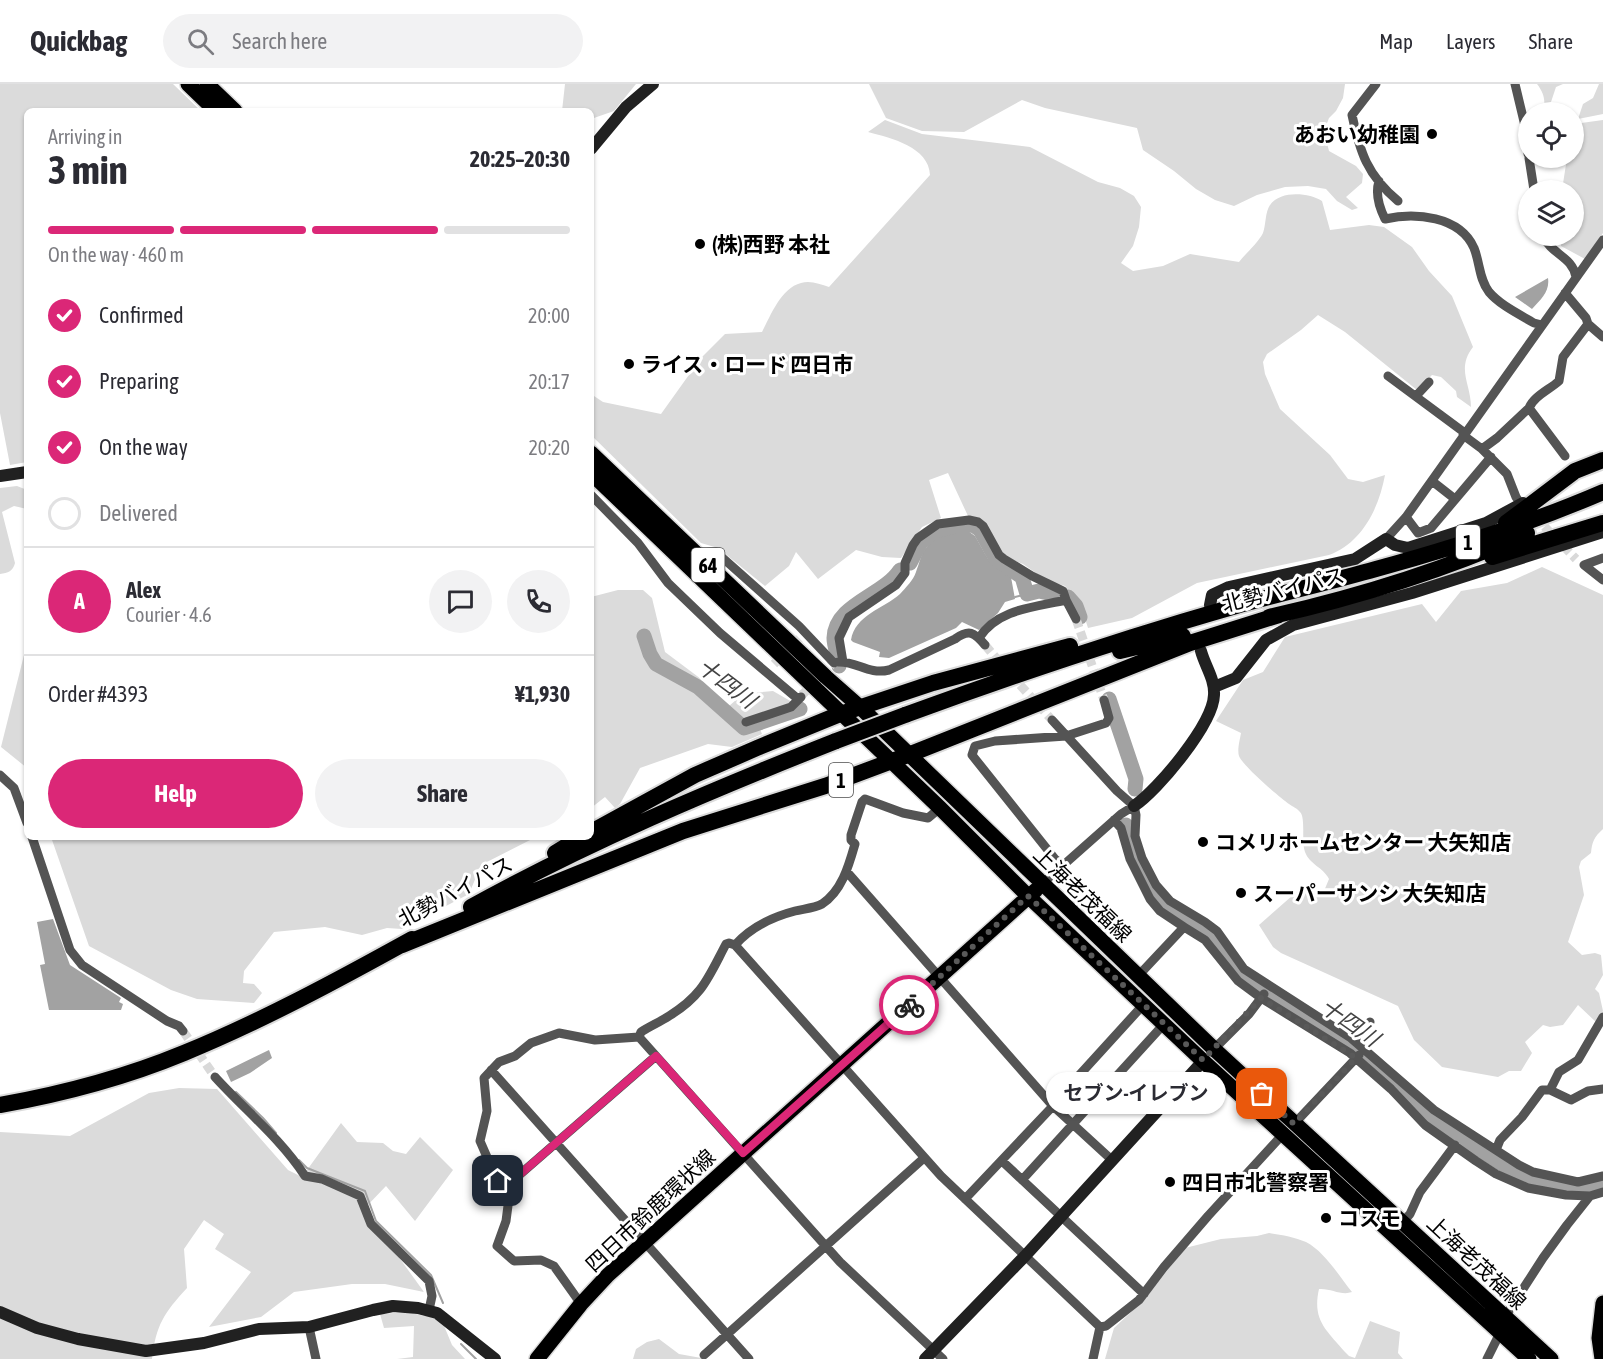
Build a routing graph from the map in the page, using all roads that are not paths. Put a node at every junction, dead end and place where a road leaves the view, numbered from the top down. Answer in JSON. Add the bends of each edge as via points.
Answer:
{"nodes":[{"id":1,"x":188,"y":84,"type":"edge"},
{"id":2,"x":207,"y":84,"type":"edge"},
{"id":3,"x":653,"y":84,"type":"edge"},
{"id":4,"x":1376,"y":84,"type":"edge"},
{"id":5,"x":1515,"y":84,"type":"edge"},
{"id":6,"x":1519,"y":102,"type":"edge"},
{"id":7,"x":213,"y":108,"type":"edge"},
{"id":8,"x":232,"y":108,"type":"edge"},
{"id":9,"x":594,"y":145,"type":"edge"},
{"id":10,"x":1379,"y":181,"type":"junction"},
{"id":11,"x":1398,"y":201,"type":"dead end"},
{"id":12,"x":1603,"y":240,"type":"edge"},
{"id":13,"x":1549,"y":246,"type":"edge"},
{"id":14,"x":1576,"y":277,"type":"junction"},
{"id":15,"x":1565,"y":293,"type":"junction"},
{"id":16,"x":1588,"y":324,"type":"junction"},
{"id":17,"x":1542,"y":325,"type":"junction"},
{"id":18,"x":1603,"y":338,"type":"edge"},
{"id":19,"x":1388,"y":376,"type":"dead end"},
{"id":20,"x":1430,"y":382,"type":"dead end"},
{"id":21,"x":1416,"y":396,"type":"junction"},
{"id":22,"x":1528,"y":408,"type":"junction"},
{"id":23,"x":1464,"y":434,"type":"junction"},
{"id":24,"x":1482,"y":449,"type":"junction"},
{"id":25,"x":594,"y":456,"type":"edge"},
{"id":26,"x":1565,"y":456,"type":"dead end"},
{"id":27,"x":1491,"y":457,"type":"junction"},
{"id":28,"x":1603,"y":460,"type":"edge"},
{"id":29,"x":24,"y":472,"type":"edge"},
{"id":30,"x":0,"y":476,"type":"edge"},
{"id":31,"x":594,"y":476,"type":"edge"},
{"id":32,"x":1432,"y":481,"type":"junction"},
{"id":33,"x":1548,"y":493,"type":"junction"},
{"id":34,"x":1603,"y":494,"type":"edge"},
{"id":35,"x":594,"y":498,"type":"edge"},
{"id":36,"x":1455,"y":499,"type":"junction"},
{"id":37,"x":1518,"y":500,"type":"dead end"},
{"id":38,"x":1406,"y":517,"type":"junction"},
{"id":39,"x":1603,"y":523,"type":"edge"},
{"id":40,"x":1603,"y":532,"type":"edge"},
{"id":41,"x":1386,"y":539,"type":"junction"},
{"id":42,"x":1477,"y":539,"type":"junction"},
{"id":43,"x":696,"y":553,"type":"junction"},
{"id":44,"x":1603,"y":558,"type":"edge"},
{"id":45,"x":1603,"y":580,"type":"edge"},
{"id":46,"x":1066,"y":600,"type":"junction"},
{"id":47,"x":1335,"y":601,"type":"junction"},
{"id":48,"x":1210,"y":605,"type":"dead end"},
{"id":49,"x":1238,"y":605,"type":"junction"},
{"id":50,"x":1279,"y":615,"type":"junction"},
{"id":51,"x":1076,"y":619,"type":"tunnel mouth"},
{"id":52,"x":1201,"y":651,"type":"dead end"},
{"id":53,"x":837,"y":662,"type":"junction"},
{"id":54,"x":774,"y":664,"type":"tunnel mouth"},
{"id":55,"x":765,"y":671,"type":"junction"},
{"id":56,"x":1214,"y":687,"type":"junction"},
{"id":57,"x":963,"y":694,"type":"junction"},
{"id":58,"x":1104,"y":700,"type":"tunnel mouth"},
{"id":59,"x":860,"y":707,"type":"junction"},
{"id":60,"x":840,"y":714,"type":"junction"},
{"id":61,"x":1052,"y":720,"type":"tunnel mouth"},
{"id":62,"x":746,"y":722,"type":"dead end"},
{"id":63,"x":1066,"y":736,"type":"junction"},
{"id":64,"x":908,"y":755,"type":"junction"},
{"id":65,"x":890,"y":762,"type":"junction"},
{"id":66,"x":0,"y":775,"type":"edge"},
{"id":67,"x":1134,"y":806,"type":"junction"},
{"id":68,"x":940,"y":808,"type":"junction"},
{"id":69,"x":24,"y":816,"type":"edge"},
{"id":70,"x":1114,"y":820,"type":"junction"},
{"id":71,"x":594,"y":830,"type":"edge"},
{"id":72,"x":33,"y":840,"type":"edge"},
{"id":73,"x":576,"y":840,"type":"edge"},
{"id":74,"x":1063,"y":865,"type":"junction"},
{"id":75,"x":847,"y":872,"type":"junction"},
{"id":76,"x":1042,"y":884,"type":"junction"},
{"id":77,"x":1151,"y":888,"type":"junction"},
{"id":78,"x":1028,"y":896,"type":"junction"},
{"id":79,"x":1184,"y":927,"type":"junction"},
{"id":80,"x":402,"y":945,"type":"junction"},
{"id":81,"x":735,"y":945,"type":"junction"},
{"id":82,"x":940,"y":976,"type":"junction"},
{"id":83,"x":1138,"y":976,"type":"junction"},
{"id":84,"x":1270,"y":988,"type":"junction"},
{"id":85,"x":1262,"y":997,"type":"junction"},
{"id":86,"x":1144,"y":1004,"type":"junction"},
{"id":87,"x":1603,"y":1017,"type":"edge"},
{"id":88,"x":1370,"y":1022,"type":"dead end"},
{"id":89,"x":1164,"y":1024,"type":"junction"},
{"id":90,"x":183,"y":1031,"type":"tunnel mouth"},
{"id":91,"x":639,"y":1038,"type":"junction"},
{"id":92,"x":1360,"y":1051,"type":"junction"},
{"id":93,"x":1209,"y":1055,"type":"junction"},
{"id":94,"x":656,"y":1056,"type":"junction"},
{"id":95,"x":842,"y":1065,"type":"junction"},
{"id":96,"x":491,"y":1070,"type":"junction"},
{"id":97,"x":215,"y":1077,"type":"tunnel mouth"},
{"id":98,"x":1603,"y":1089,"type":"edge"},
{"id":99,"x":1550,"y":1090,"type":"junction"},
{"id":100,"x":0,"y":1105,"type":"edge"},
{"id":101,"x":1053,"y":1105,"type":"junction"},
{"id":102,"x":1073,"y":1124,"type":"junction"},
{"id":103,"x":1289,"y":1128,"type":"junction"},
{"id":104,"x":556,"y":1143,"type":"junction"},
{"id":105,"x":1455,"y":1145,"type":"junction"},
{"id":106,"x":1496,"y":1150,"type":"junction"},
{"id":107,"x":743,"y":1153,"type":"junction"},
{"id":108,"x":924,"y":1158,"type":"junction"},
{"id":109,"x":1002,"y":1161,"type":"junction"},
{"id":110,"x":1113,"y":1161,"type":"junction"},
{"id":111,"x":1603,"y":1176,"type":"edge"},
{"id":112,"x":1022,"y":1180,"type":"junction"},
{"id":113,"x":502,"y":1190,"type":"junction"},
{"id":114,"x":1603,"y":1192,"type":"edge"},
{"id":115,"x":1590,"y":1196,"type":"junction"},
{"id":116,"x":965,"y":1199,"type":"junction"},
{"id":117,"x":1061,"y":1217,"type":"junction"},
{"id":118,"x":1402,"y":1223,"type":"junction"},
{"id":119,"x":644,"y":1241,"type":"junction"},
{"id":120,"x":826,"y":1246,"type":"junction"},
{"id":121,"x":1025,"y":1256,"type":"junction"},
{"id":122,"x":1144,"y":1294,"type":"junction"},
{"id":123,"x":1603,"y":1303,"type":"edge"},
{"id":124,"x":581,"y":1304,"type":"junction"},
{"id":125,"x":429,"y":1310,"type":"junction"},
{"id":126,"x":0,"y":1312,"type":"edge"},
{"id":127,"x":1505,"y":1317,"type":"junction"},
{"id":128,"x":309,"y":1327,"type":"junction"},
{"id":129,"x":1100,"y":1327,"type":"junction"},
{"id":130,"x":1500,"y":1333,"type":"junction"},
{"id":131,"x":727,"y":1334,"type":"junction"},
{"id":132,"x":929,"y":1354,"type":"edge"},
{"id":133,"x":1602,"y":1354,"type":"edge"},
{"id":134,"x":704,"y":1355,"type":"dead end"},
{"id":135,"x":316,"y":1359,"type":"edge"},
{"id":136,"x":495,"y":1359,"type":"edge"},
{"id":137,"x":537,"y":1359,"type":"edge"},
{"id":138,"x":749,"y":1359,"type":"edge"},
{"id":139,"x":943,"y":1359,"type":"edge"},
{"id":140,"x":1093,"y":1359,"type":"edge"},
{"id":141,"x":1487,"y":1359,"type":"edge"},
{"id":142,"x":1529,"y":1359,"type":"edge"},
{"id":143,"x":1551,"y":1359,"type":"edge"}],
"edges":[{"from":1,"to":7,"type":"main road"},
{"from":2,"to":8,"type":"main road"},
{"from":3,"to":9,"type":"street","via":[[626,107]]},
{"from":4,"to":10,"type":"street","via":[[1352,115],[1359,148]]},
{"from":5,"to":6,"type":"street"},
{"from":10,"to":11,"type":"street"},
{"from":10,"to":17,"type":"street","via":[[1379,207],[1384,219],[1415,217],[1457,227],[1474,249],[1482,281],[1490,293]]},
{"from":12,"to":14,"type":"street"},
{"from":13,"to":14,"type":"street","via":[[1570,262]]},
{"from":14,"to":15,"type":"street"},
{"from":15,"to":16,"type":"street"},
{"from":15,"to":17,"type":"street"},
{"from":16,"to":18,"type":"street"},
{"from":16,"to":22,"type":"street","via":[[1563,357],[1558,381]]},
{"from":17,"to":23,"type":"street"},
{"from":19,"to":21,"type":"street"},
{"from":20,"to":21,"type":"street"},
{"from":21,"to":23,"type":"street"},
{"from":22,"to":24,"type":"street"},
{"from":22,"to":26,"type":"street"},
{"from":23,"to":24,"type":"street"},
{"from":23,"to":32,"type":"street"},
{"from":24,"to":27,"type":"street"},
{"from":25,"to":43,"type":"main road","name":"上海老茂福線","number":"64"},
{"from":27,"to":36,"type":"street"},
{"from":27,"to":37,"type":"street","via":[[1507,474]]},
{"from":28,"to":33,"type":"highway","via":[[1575,471]]},
{"from":29,"to":30,"type":"street"},
{"from":31,"to":60,"type":"main road","name":"上海老茂福線","number":"64"},
{"from":32,"to":36,"type":"street"},
{"from":32,"to":38,"type":"street"},
{"from":33,"to":41,"type":"street","via":[[1486,523],[1408,548],[1395,546]]},
{"from":33,"to":42,"type":"highway"},
{"from":34,"to":42,"type":"highway","name":"北勢バイパス","number":"1"},
{"from":34,"to":47,"type":"highway","name":"北勢バイパス","number":"1","via":[[1475,554]]},
{"from":35,"to":55,"type":"street","via":[[638,543],[668,583]]},
{"from":36,"to":38,"type":"street","via":[[1431,528],[1418,533]]},
{"from":38,"to":41,"type":"street"},
{"from":39,"to":47,"type":"highway"},
{"from":40,"to":56,"type":"street","via":[[1412,593],[1293,625],[1266,640],[1236,678]]},
{"from":41,"to":48,"type":"street","via":[[1347,562],[1221,590],[1212,595]]},
{"from":42,"to":49,"type":"highway","name":"北勢バイパス","number":"1"},
{"from":43,"to":53,"type":"street","via":[[716,552]]},
{"from":43,"to":59,"type":"main road","name":"上海老茂福線","number":"64"},
{"from":44,"to":45,"type":"street","via":[[1580,562]]},
{"from":46,"to":51,"type":"street"},
{"from":46,"to":53,"type":"street","via":[[1000,616],[985,630],[982,642],[971,633],[964,633],[880,672]]},
{"from":46,"to":53,"type":"street","via":[[1063,591],[999,555],[978,522],[938,524],[913,545],[905,573],[896,585],[849,617],[839,638]]},
{"from":47,"to":50,"type":"highway","name":"北勢バイパス","number":"1"},
{"from":49,"to":57,"type":"highway","name":"北勢バイパス","number":"1"},
{"from":49,"to":59,"type":"highway","number":"1","via":[[1007,663]]},
{"from":50,"to":57,"type":"highway","name":"北勢バイパス","number":"1","via":[[1088,659]]},
{"from":50,"to":64,"type":"highway","number":"1","via":[[1179,647]]},
{"from":52,"to":56,"type":"street"},
{"from":54,"to":55,"type":"street"},
{"from":55,"to":62,"type":"street","via":[[800,697],[791,707]]},
{"from":56,"to":67,"type":"street","via":[[1211,711],[1205,722],[1169,774]]},
{"from":57,"to":80,"type":"highway","name":"北勢バイパス","number":"1","bridge":true,"via":[[701,796],[508,886]]},
{"from":58,"to":63,"type":"street","via":[[1109,721]]},
{"from":59,"to":60,"type":"highway","number":"1"},
{"from":59,"to":64,"type":"main road","name":"上海老茂福線","number":"64"},
{"from":60,"to":65,"type":"main road","name":"上海老茂福線","number":"64"},
{"from":60,"to":71,"type":"highway","number":"1","via":[[695,776]]},
{"from":61,"to":63,"type":"street"},
{"from":63,"to":67,"type":"street"},
{"from":63,"to":74,"type":"street","via":[[995,741],[975,746],[972,755]]},
{"from":64,"to":65,"type":"highway","number":"1"},
{"from":64,"to":76,"type":"main road","name":"上海老茂福線","number":"64"},
{"from":65,"to":68,"type":"main road","name":"上海老茂福線","number":"64"},
{"from":65,"to":80,"type":"highway","number":"1","via":[[683,831]]},
{"from":66,"to":69,"type":"street","via":[[14,788]]},
{"from":67,"to":70,"type":"street"},
{"from":67,"to":77,"type":"street","via":[[1135,836]]},
{"from":68,"to":75,"type":"street","via":[[928,818],[865,799],[851,835],[855,844]]},
{"from":68,"to":78,"type":"main road","name":"上海老茂福線","number":"64"},
{"from":70,"to":74,"type":"street"},
{"from":70,"to":77,"type":"street","via":[[1121,828],[1130,859]]},
{"from":72,"to":90,"type":"street","via":[[75,957]]},
{"from":73,"to":80,"type":"highway","number":"1"},
{"from":74,"to":76,"type":"street"},
{"from":75,"to":81,"type":"street","via":[[821,904],[772,918]]},
{"from":75,"to":82,"type":"street"},
{"from":76,"to":78,"type":"main road","name":"四日市鈴鹿環状線"},
{"from":76,"to":83,"type":"main road","name":"上海老茂福線","number":"64"},
{"from":77,"to":79,"type":"street","via":[[1160,911]]},
{"from":77,"to":84,"type":"street","via":[[1210,925],[1217,940],[1244,969]]},
{"from":78,"to":82,"type":"main road","name":"四日市鈴鹿環状線"},
{"from":78,"to":86,"type":"main road","name":"上海老茂福線","number":"64"},
{"from":79,"to":83,"type":"street"},
{"from":79,"to":85,"type":"street","via":[[1205,940],[1235,978]]},
{"from":80,"to":100,"type":"highway","name":"北勢バイパス","number":"1","via":[[182,1054],[81,1086]]},
{"from":81,"to":91,"type":"street","via":[[726,944],[704,987],[688,1004],[645,1029]]},
{"from":81,"to":95,"type":"street"},
{"from":82,"to":95,"type":"main road","name":"四日市鈴鹿環状線"},
{"from":82,"to":101,"type":"street"},
{"from":83,"to":93,"type":"main road","name":"上海老茂福線","number":"64"},
{"from":84,"to":85,"type":"street"},
{"from":84,"to":92,"type":"street","via":[[1314,1013]]},
{"from":85,"to":92,"type":"street"},
{"from":85,"to":93,"type":"street"},
{"from":86,"to":89,"type":"main road","name":"上海老茂福線","number":"64"},
{"from":86,"to":101,"type":"street"},
{"from":87,"to":99,"type":"street","via":[[1578,1060],[1559,1072]]},
{"from":88,"to":92,"type":"street"},
{"from":89,"to":93,"type":"main road","name":"上海老茂福線","number":"64"},
{"from":89,"to":102,"type":"street"},
{"from":91,"to":94,"type":"street"},
{"from":91,"to":96,"type":"street","via":[[595,1040],[559,1033],[531,1043]]},
{"from":92,"to":103,"type":"street"},
{"from":92,"to":105,"type":"street","via":[[1425,1125]]},
{"from":92,"to":106,"type":"street","via":[[1434,1110]]},
{"from":93,"to":103,"type":"main road","name":"上海老茂福線","number":"64"},
{"from":93,"to":110,"type":"street"},
{"from":94,"to":104,"type":"street"},
{"from":94,"to":107,"type":"street"},
{"from":95,"to":107,"type":"main road","name":"四日市鈴鹿環状線"},
{"from":95,"to":108,"type":"street"},
{"from":96,"to":104,"type":"street"},
{"from":96,"to":113,"type":"street","via":[[484,1078],[488,1111],[480,1141]]},
{"from":97,"to":125,"type":"street","via":[[257,1118],[305,1176],[360,1196],[371,1224],[429,1281]]},
{"from":98,"to":99,"type":"street","via":[[1571,1100]]},
{"from":99,"to":106,"type":"street","via":[[1542,1090]]},
{"from":101,"to":102,"type":"street"},
{"from":101,"to":109,"type":"street"},
{"from":102,"to":110,"type":"street"},
{"from":102,"to":112,"type":"street"},
{"from":103,"to":118,"type":"main road","name":"上海老茂福線","number":"64"},
{"from":103,"to":122,"type":"street","via":[[1208,1216]]},
{"from":103,"to":130,"type":"main road","name":"上海老茂福線","number":"64"},
{"from":104,"to":113,"type":"street"},
{"from":104,"to":119,"type":"street"},
{"from":105,"to":115,"type":"street","via":[[1519,1185]]},
{"from":105,"to":118,"type":"street"},
{"from":106,"to":111,"type":"street","via":[[1527,1170],[1552,1177],[1584,1182]]},
{"from":107,"to":119,"type":"main road","name":"四日市鈴鹿環状線"},
{"from":107,"to":120,"type":"street"},
{"from":108,"to":116,"type":"street"},
{"from":108,"to":120,"type":"street"},
{"from":109,"to":112,"type":"street"},
{"from":109,"to":116,"type":"street"},
{"from":110,"to":117,"type":"street"},
{"from":112,"to":117,"type":"street"},
{"from":113,"to":124,"type":"street","via":[[509,1198],[506,1221],[497,1241],[499,1249],[514,1261],[541,1260],[554,1266]]},
{"from":114,"to":115,"type":"street"},
{"from":115,"to":127,"type":"street","via":[[1542,1258]]},
{"from":116,"to":121,"type":"street"},
{"from":117,"to":121,"type":"street"},
{"from":117,"to":122,"type":"street"},
{"from":118,"to":127,"type":"main road","name":"上海老茂福線","number":"64"},
{"from":119,"to":124,"type":"main road","name":"四日市鈴鹿環状線"},
{"from":119,"to":131,"type":"street"},
{"from":120,"to":131,"type":"street"},
{"from":120,"to":132,"type":"street"},
{"from":121,"to":129,"type":"street"},
{"from":121,"to":132,"type":"street"},
{"from":122,"to":129,"type":"street"},
{"from":123,"to":133,"type":"main road"},
{"from":124,"to":137,"type":"main road","name":"四日市鈴鹿環状線"},
{"from":125,"to":128,"type":"street","via":[[393,1306]]},
{"from":125,"to":136,"type":"street"},
{"from":126,"to":128,"type":"street","via":[[37,1328],[78,1339],[146,1351],[204,1343],[259,1329]]},
{"from":127,"to":143,"type":"main road","name":"上海老茂福線","number":"64"},
{"from":128,"to":135,"type":"street"},
{"from":129,"to":140,"type":"street"},
{"from":130,"to":141,"type":"street"},
{"from":130,"to":142,"type":"main road","name":"上海老茂福線","number":"64"},
{"from":131,"to":134,"type":"street"},
{"from":131,"to":138,"type":"street"},
{"from":132,"to":139,"type":"street"}]}
